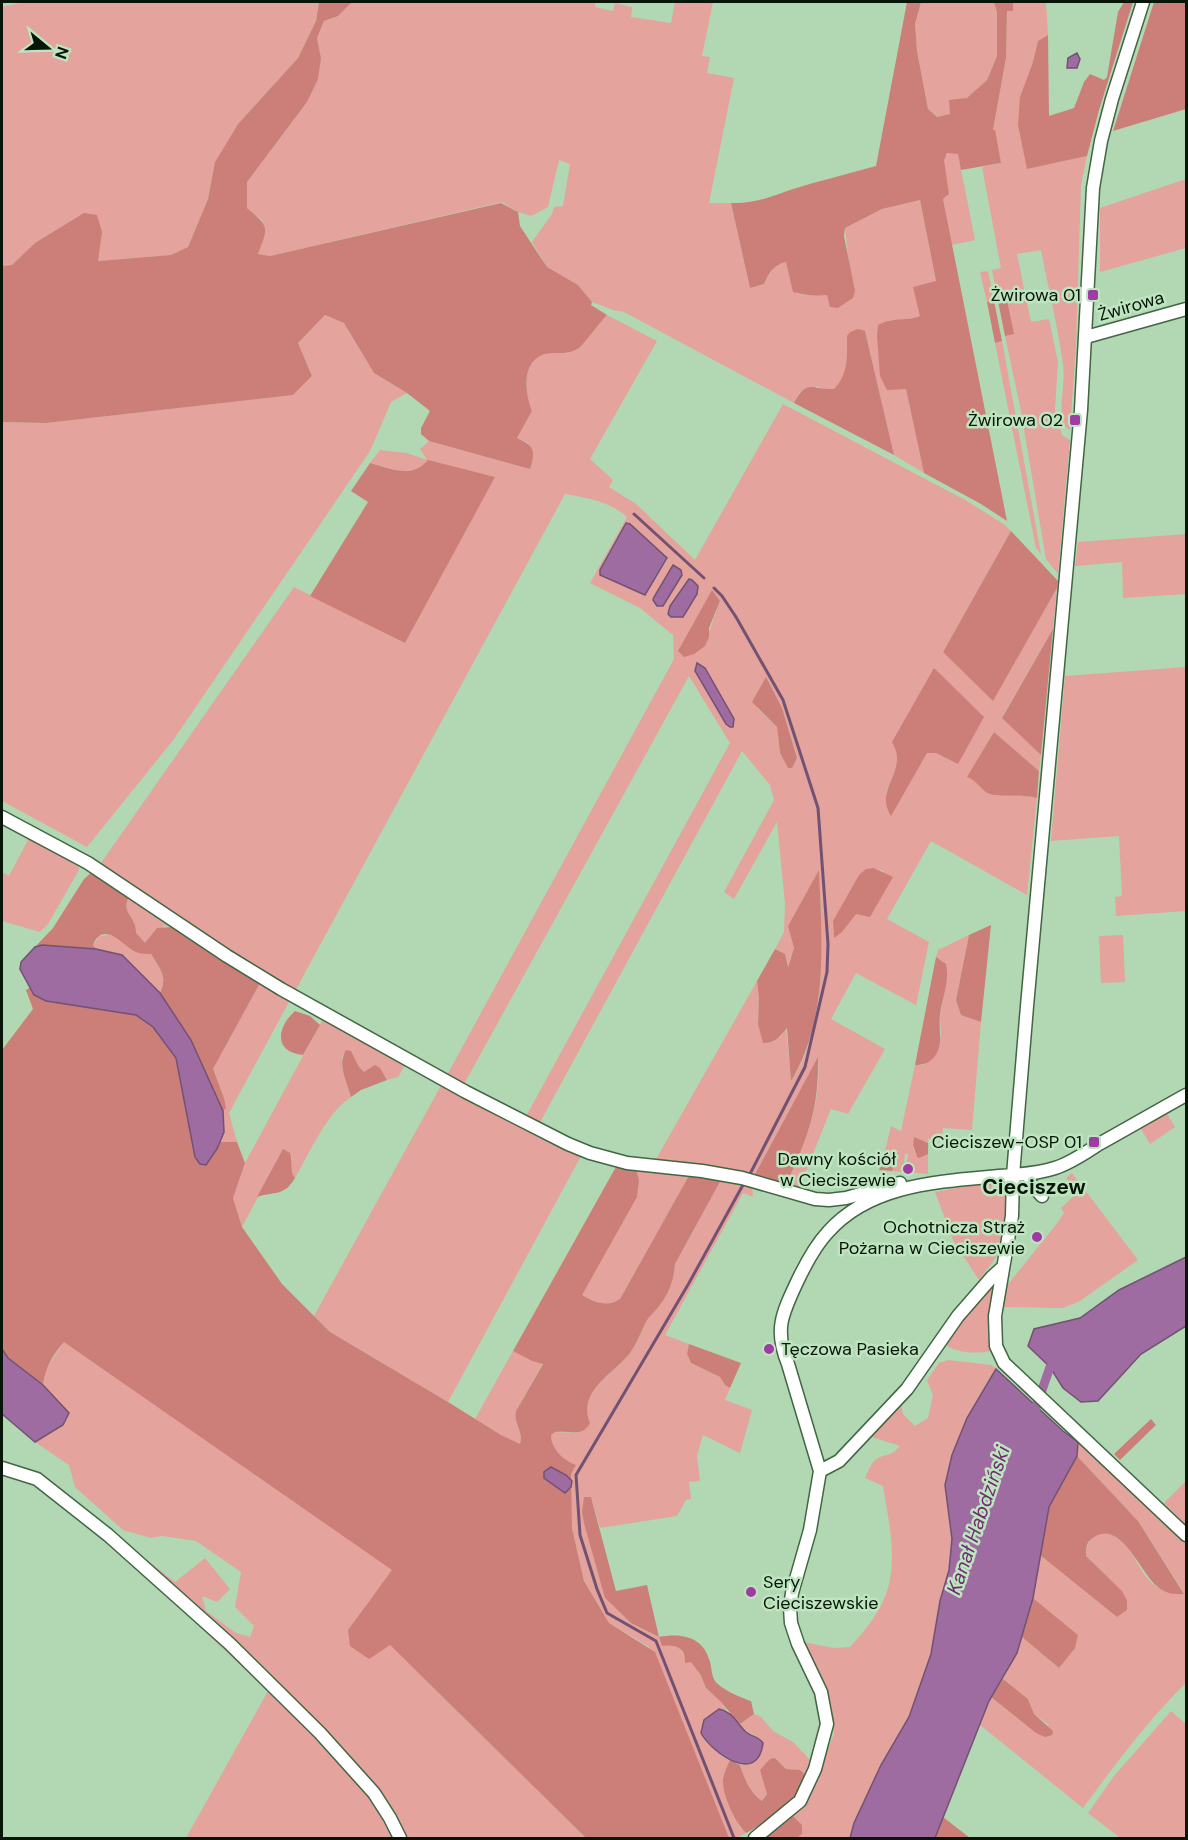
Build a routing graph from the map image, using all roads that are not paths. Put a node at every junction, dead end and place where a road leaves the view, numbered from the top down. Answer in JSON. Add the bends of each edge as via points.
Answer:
{"nodes":[{"id":1,"x":1143,"y":2,"type":"edge"},
{"id":2,"x":1186,"y":309,"type":"edge"},
{"id":3,"x":1086,"y":337,"type":"junction"},
{"id":4,"x":2,"y":817,"type":"edge"},
{"id":5,"x":1186,"y":1095,"type":"edge"},
{"id":6,"x":1013,"y":1175,"type":"junction"},
{"id":7,"x":1030,"y":1180,"type":"dead end"},
{"id":8,"x":916,"y":1185,"type":"junction"},
{"id":9,"x":1042,"y":1196,"type":"dead end"},
{"id":10,"x":1003,"y":1267,"type":"junction"},
{"id":11,"x":2,"y":1468,"type":"edge"},
{"id":12,"x":820,"y":1471,"type":"junction"},
{"id":13,"x":1186,"y":1535,"type":"edge"},
{"id":14,"x":400,"y":1839,"type":"edge"},
{"id":15,"x":755,"y":1839,"type":"edge"}],
"edges":[{"from":1,"to":3,"type":"street","via":[[1096,164]]},
{"from":2,"to":3,"type":"street","name":"Żwirowa"},
{"from":3,"to":6,"type":"street"},
{"from":4,"to":8,"type":"street","via":[[88,863],[280,989],[466,1092],[590,1153],[627,1163],[742,1178],[815,1199],[846,1198],[896,1184]]},
{"from":5,"to":6,"type":"street","via":[[1064,1165]]},
{"from":6,"to":8,"type":"street"},
{"from":6,"to":10,"type":"street","via":[[1012,1216]]},
{"from":7,"to":9,"type":"street"},
{"from":8,"to":12,"type":"street","via":[[866,1203],[832,1227],[813,1253],[785,1310],[780,1326],[781,1348]]},
{"from":10,"to":12,"type":"street","via":[[958,1316],[907,1389],[839,1461]]},
{"from":10,"to":13,"type":"street","via":[[994,1337],[999,1356],[1015,1376]]},
{"from":11,"to":14,"type":"street","via":[[37,1479],[108,1535],[230,1644],[374,1792]]},
{"from":12,"to":15,"type":"street","via":[[790,1608],[793,1632],[821,1692],[827,1724],[815,1769],[800,1801]]}]}
